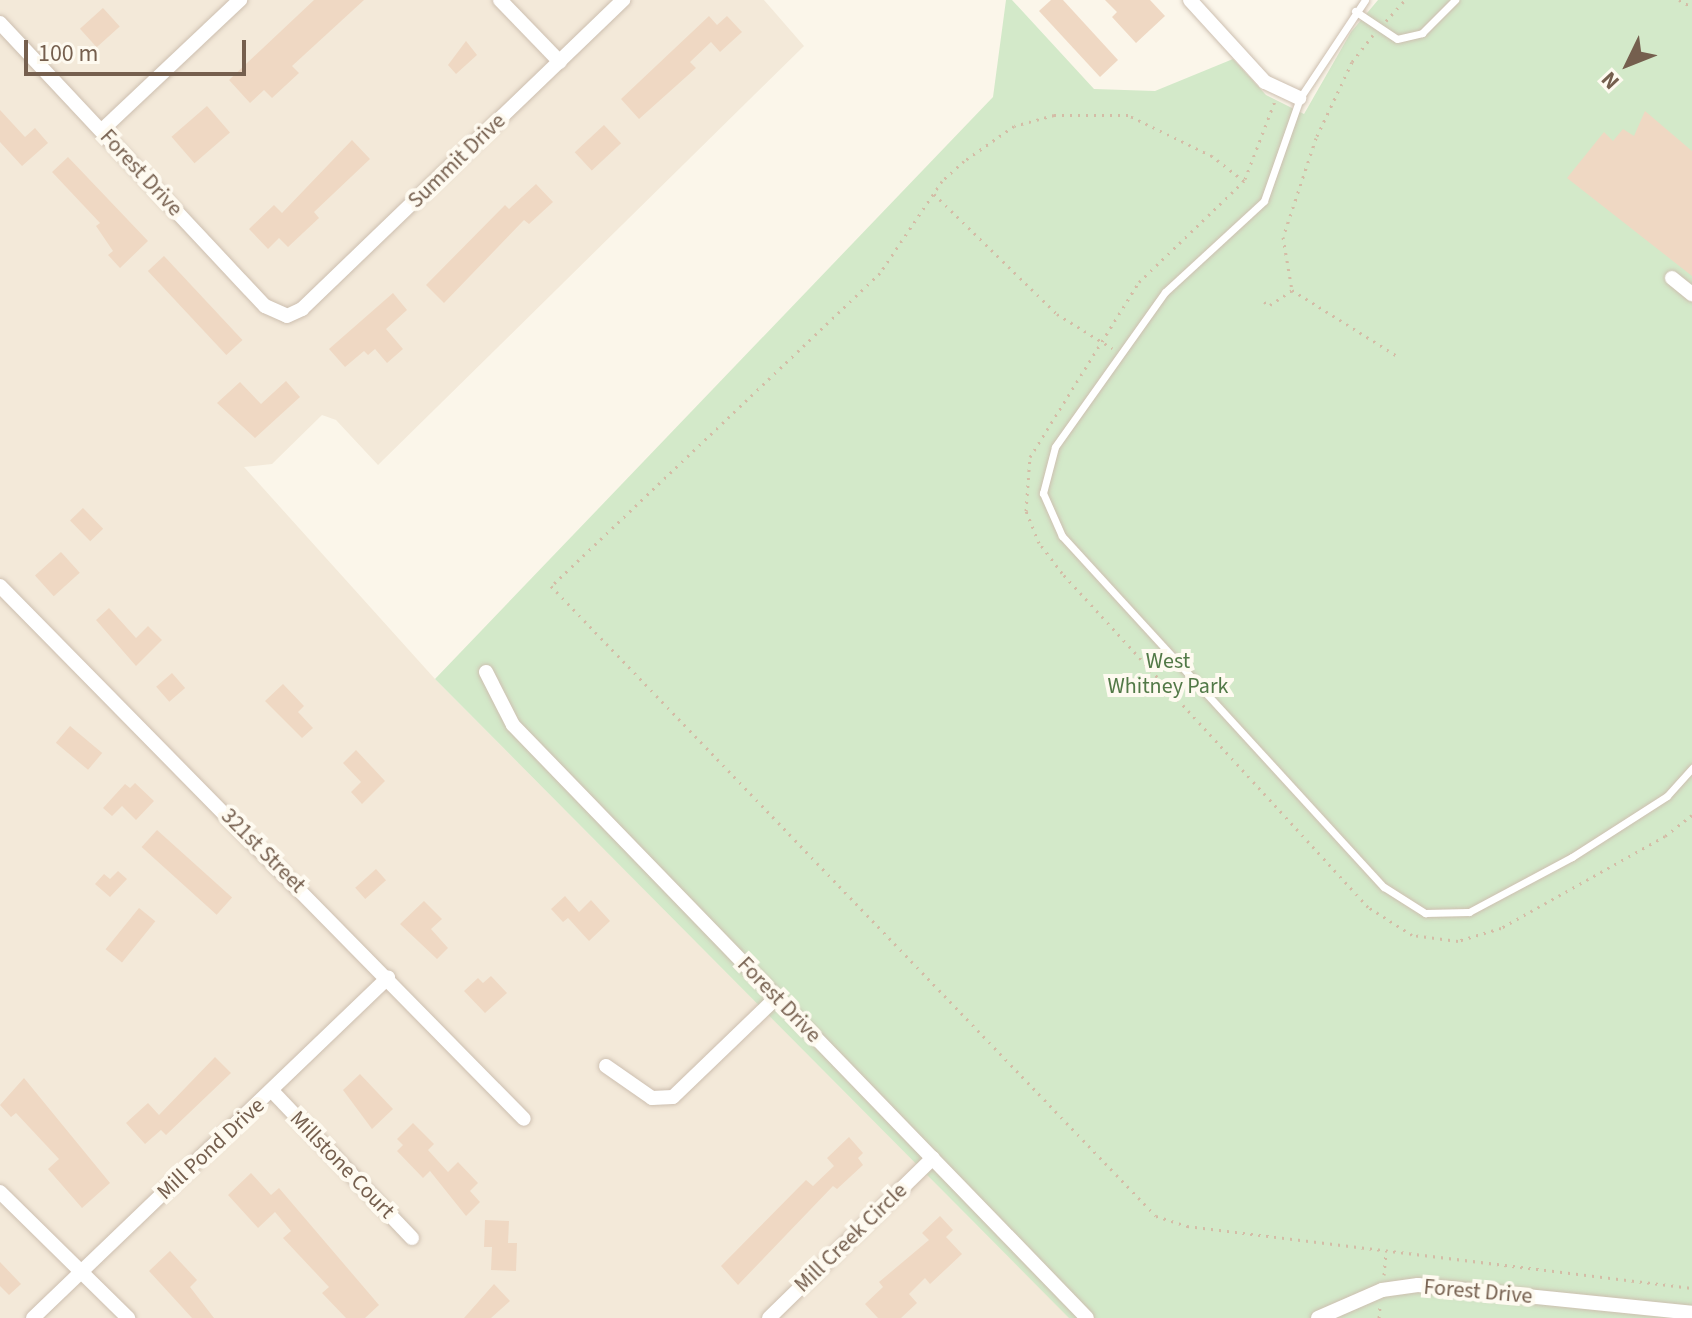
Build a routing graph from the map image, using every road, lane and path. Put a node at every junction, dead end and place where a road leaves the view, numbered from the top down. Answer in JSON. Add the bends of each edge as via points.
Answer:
{"nodes":[{"id":1,"x":240,"y":0,"type":"edge"},
{"id":2,"x":500,"y":0,"type":"edge"},
{"id":3,"x":623,"y":0,"type":"edge"},
{"id":4,"x":1190,"y":0,"type":"edge"},
{"id":5,"x":1365,"y":0,"type":"edge"},
{"id":6,"x":1405,"y":0,"type":"edge"},
{"id":7,"x":1455,"y":0,"type":"edge"},
{"id":8,"x":1679,"y":0,"type":"edge"},
{"id":9,"x":1692,"y":7,"type":"edge"},
{"id":10,"x":1355,"y":11,"type":"junction"},
{"id":11,"x":0,"y":23,"type":"edge"},
{"id":12,"x":1378,"y":29,"type":"junction"},
{"id":13,"x":560,"y":62,"type":"junction"},
{"id":14,"x":1300,"y":98,"type":"junction"},
{"id":15,"x":1275,"y":101,"type":"dead end"},
{"id":16,"x":102,"y":130,"type":"junction"},
{"id":17,"x":1244,"y":181,"type":"junction"},
{"id":18,"x":933,"y":194,"type":"junction"},
{"id":19,"x":1672,"y":278,"type":"dead end"},
{"id":20,"x":1292,"y":290,"type":"junction"},
{"id":21,"x":1692,"y":294,"type":"edge"},
{"id":22,"x":1264,"y":302,"type":"dead end"},
{"id":23,"x":287,"y":316,"type":"joint"},
{"id":24,"x":1101,"y":341,"type":"junction"},
{"id":25,"x":1112,"y":348,"type":"dead end"},
{"id":26,"x":1399,"y":357,"type":"dead end"},
{"id":27,"x":0,"y":586,"type":"edge"},
{"id":28,"x":486,"y":672,"type":"dead end"},
{"id":29,"x":1692,"y":768,"type":"edge"},
{"id":30,"x":1692,"y":815,"type":"edge"},
{"id":31,"x":388,"y":978,"type":"junction"},
{"id":32,"x":777,"y":997,"type":"junction"},
{"id":33,"x":606,"y":1066,"type":"dead end"},
{"id":34,"x":272,"y":1091,"type":"junction"},
{"id":35,"x":524,"y":1119,"type":"dead end"},
{"id":36,"x":933,"y":1158,"type":"junction"},
{"id":37,"x":0,"y":1192,"type":"edge"},
{"id":38,"x":412,"y":1238,"type":"dead end"},
{"id":39,"x":82,"y":1271,"type":"junction"},
{"id":40,"x":1692,"y":1288,"type":"edge"},
{"id":41,"x":1692,"y":1313,"type":"edge"},
{"id":42,"x":33,"y":1318,"type":"edge"},
{"id":43,"x":128,"y":1318,"type":"edge"},
{"id":44,"x":769,"y":1318,"type":"edge"},
{"id":45,"x":1087,"y":1318,"type":"edge"},
{"id":46,"x":1318,"y":1318,"type":"edge"}],
"edges":[{"from":1,"to":16,"type":"street"},
{"from":2,"to":13,"type":"street"},
{"from":3,"to":13,"type":"street","name":"Summit Drive"},
{"from":4,"to":14,"type":"street","via":[[1265,82]]},
{"from":5,"to":10,"type":"lane"},
{"from":6,"to":12,"type":"path"},
{"from":7,"to":12,"type":"lane","via":[[1422,33],[1397,39]]},
{"from":8,"to":9,"type":"path"},
{"from":10,"to":12,"type":"lane"},
{"from":10,"to":14,"type":"lane"},
{"from":11,"to":16,"type":"street","name":"Forest Drive"},
{"from":12,"to":20,"type":"path","via":[[1352,62],[1287,220],[1283,237]]},
{"from":13,"to":23,"type":"street","name":"Summit Drive","via":[[302,309]]},
{"from":14,"to":29,"type":"lane","via":[[1264,201],[1165,292],[1055,447],[1043,493],[1062,536],[1384,887],[1425,913],[1469,912],[1572,857],[1667,796]]},
{"from":15,"to":17,"type":"path"},
{"from":16,"to":23,"type":"street","name":"Forest Drive","via":[[265,306]]},
{"from":17,"to":18,"type":"path","via":[[1158,126],[1128,115],[1074,112],[1014,126],[964,161]]},
{"from":17,"to":24,"type":"path","via":[[1156,263]]},
{"from":18,"to":24,"type":"path","via":[[1057,314]]},
{"from":18,"to":40,"type":"path","via":[[880,273],[551,586],[552,593],[1156,1216],[1187,1226]]},
{"from":19,"to":21,"type":"street"},
{"from":20,"to":22,"type":"path","via":[[1270,305]]},
{"from":20,"to":26,"type":"path"},
{"from":24,"to":25,"type":"path"},
{"from":24,"to":30,"type":"path","via":[[1030,457],[1026,511],[1039,543],[1385,921],[1438,941],[1479,936],[1651,844]]},
{"from":27,"to":31,"type":"street","name":"321st Street"},
{"from":28,"to":32,"type":"street","name":"Forest Drive","via":[[513,725]]},
{"from":31,"to":34,"type":"street","name":"Mill Pond Drive"},
{"from":31,"to":35,"type":"street","name":"321st Street"},
{"from":32,"to":33,"type":"street","via":[[673,1097],[652,1098]]},
{"from":32,"to":36,"type":"street","name":"Forest Drive"},
{"from":34,"to":38,"type":"street","name":"Millstone Court"},
{"from":34,"to":39,"type":"street","name":"Mill Pond Drive"},
{"from":36,"to":44,"type":"street","name":"Mill Creek Circle"},
{"from":36,"to":45,"type":"street","name":"Forest Drive"},
{"from":37,"to":39,"type":"street"},
{"from":39,"to":42,"type":"street","name":"Mill Pond Drive"},
{"from":39,"to":43,"type":"street"},
{"from":41,"to":46,"type":"street","name":"Forest Drive","via":[[1418,1285],[1382,1290]]}]}
